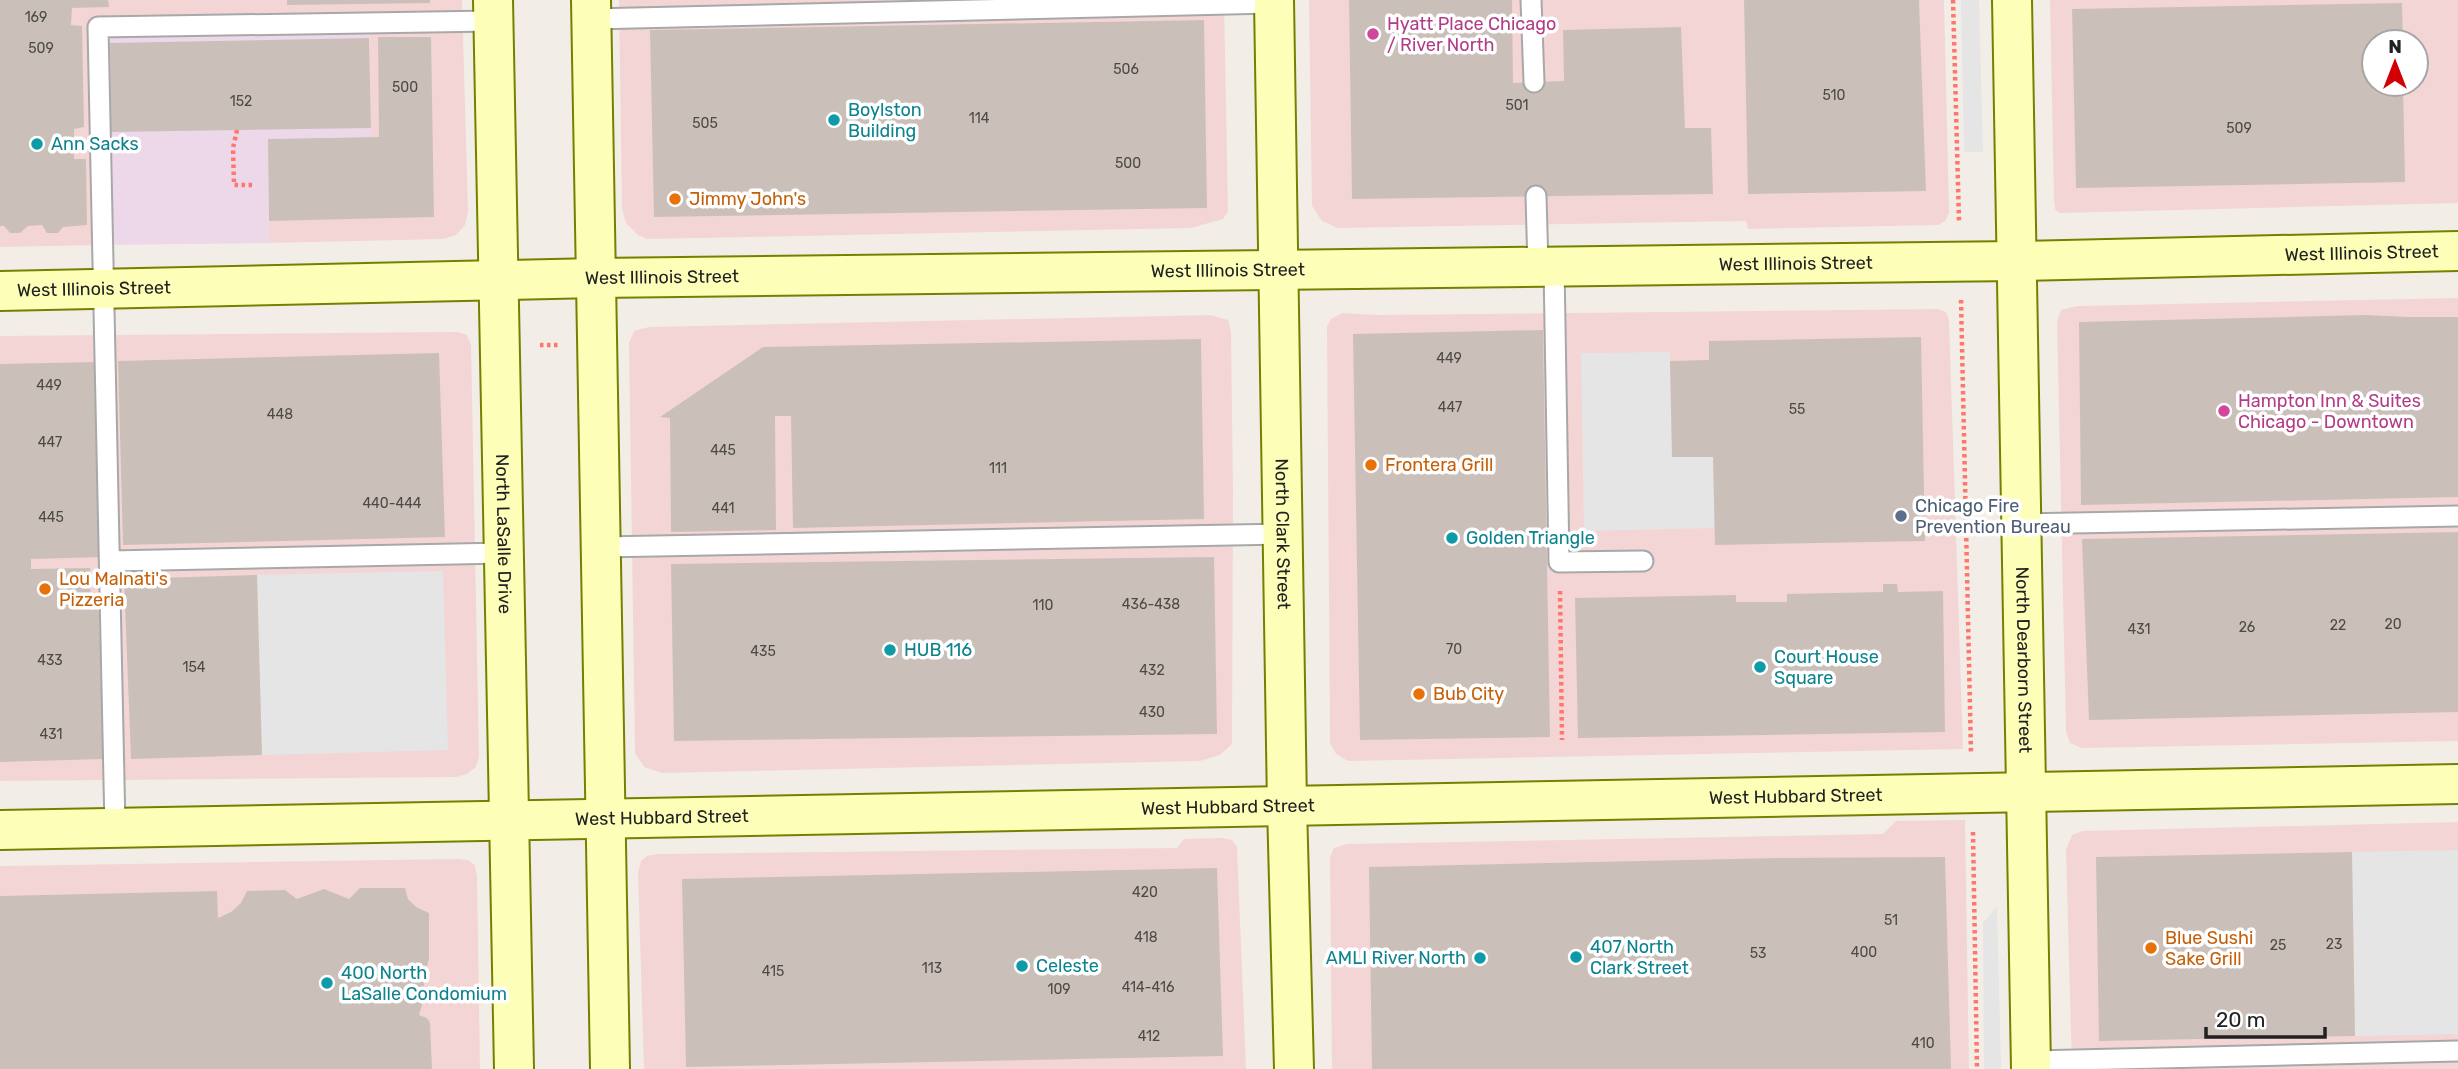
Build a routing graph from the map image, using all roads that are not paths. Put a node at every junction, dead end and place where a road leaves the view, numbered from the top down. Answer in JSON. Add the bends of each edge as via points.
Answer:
{"nodes":[{"id":1,"x":1531,"y":0,"type":"edge"},
{"id":2,"x":2012,"y":0,"type":"edge"},
{"id":3,"x":1274,"y":2,"type":"edge"},
{"id":4,"x":591,"y":9,"type":"edge"},
{"id":5,"x":493,"y":11,"type":"edge"},
{"id":6,"x":1534,"y":82,"type":"dead end"},
{"id":7,"x":1536,"y":196,"type":"dead end"},
{"id":8,"x":2458,"y":251,"type":"edge"},
{"id":9,"x":2017,"y":261,"type":"junction"},
{"id":10,"x":1546,"y":267,"type":"junction"},
{"id":11,"x":1278,"y":270,"type":"junction"},
{"id":12,"x":596,"y":278,"type":"junction"},
{"id":13,"x":499,"y":281,"type":"junction"},
{"id":14,"x":103,"y":289,"type":"junction"},
{"id":15,"x":0,"y":292,"type":"edge"},
{"id":16,"x":2458,"y":516,"type":"edge"},
{"id":17,"x":2021,"y":524,"type":"junction"},
{"id":18,"x":1283,"y":534,"type":"junction"},
{"id":19,"x":601,"y":547,"type":"junction"},
{"id":20,"x":505,"y":553,"type":"junction"},
{"id":21,"x":110,"y":561,"type":"junction"},
{"id":22,"x":1643,"y":561,"type":"dead end"},
{"id":23,"x":2458,"y":784,"type":"edge"},
{"id":24,"x":2026,"y":793,"type":"junction"},
{"id":25,"x":1287,"y":806,"type":"junction"},
{"id":26,"x":606,"y":818,"type":"junction"},
{"id":27,"x":509,"y":820,"type":"junction"},
{"id":28,"x":116,"y":828,"type":"junction"},
{"id":29,"x":0,"y":830,"type":"edge"},
{"id":30,"x":2458,"y":1051,"type":"edge"},
{"id":31,"x":2031,"y":1065,"type":"edge"},
{"id":32,"x":514,"y":1069,"type":"edge"},
{"id":33,"x":610,"y":1069,"type":"edge"},
{"id":34,"x":1294,"y":1069,"type":"edge"}],
"edges":[{"from":1,"to":6,"type":"lane"},
{"from":2,"to":9,"type":"main road","name":"North Dearborn Street"},
{"from":3,"to":4,"type":"lane"},
{"from":3,"to":11,"type":"main road","name":"North Clark Street"},
{"from":4,"to":12,"type":"main road"},
{"from":5,"to":13,"type":"main road","name":"North LaSalle Drive"},
{"from":5,"to":14,"type":"lane","via":[[98,27]]},
{"from":7,"to":10,"type":"lane"},
{"from":8,"to":9,"type":"main road","name":"West Illinois Street"},
{"from":9,"to":10,"type":"main road","name":"West Illinois Street"},
{"from":9,"to":17,"type":"main road","name":"North Dearborn Street"},
{"from":10,"to":11,"type":"main road","name":"West Illinois Street"},
{"from":10,"to":22,"type":"lane","via":[[1559,562]]},
{"from":11,"to":12,"type":"main road","name":"West Illinois Street"},
{"from":11,"to":18,"type":"main road","name":"North Clark Street"},
{"from":12,"to":13,"type":"main road","name":"West Illinois Street"},
{"from":12,"to":19,"type":"main road"},
{"from":13,"to":14,"type":"main road","name":"West Illinois Street"},
{"from":13,"to":20,"type":"main road","name":"North LaSalle Drive"},
{"from":14,"to":15,"type":"main road","name":"West Illinois Street"},
{"from":14,"to":21,"type":"lane"},
{"from":16,"to":17,"type":"lane"},
{"from":17,"to":24,"type":"main road","name":"North Dearborn Street"},
{"from":18,"to":19,"type":"lane"},
{"from":18,"to":25,"type":"main road","name":"North Clark Street"},
{"from":19,"to":26,"type":"main road"},
{"from":20,"to":21,"type":"lane"},
{"from":20,"to":27,"type":"main road","name":"North LaSalle Drive"},
{"from":21,"to":28,"type":"lane"},
{"from":23,"to":24,"type":"main road","name":"West Hubbard Street"},
{"from":24,"to":25,"type":"main road","name":"West Hubbard Street"},
{"from":24,"to":31,"type":"main road","name":"North Dearborn Street"},
{"from":25,"to":26,"type":"main road","name":"West Hubbard Street"},
{"from":25,"to":34,"type":"main road","name":"North Clark Street"},
{"from":26,"to":27,"type":"main road","name":"West Hubbard Street"},
{"from":26,"to":33,"type":"main road"},
{"from":27,"to":28,"type":"main road","name":"West Hubbard Street"},
{"from":27,"to":32,"type":"main road","name":"North LaSalle Drive"},
{"from":28,"to":29,"type":"main road","name":"West Hubbard Street"},
{"from":30,"to":31,"type":"lane"}]}
